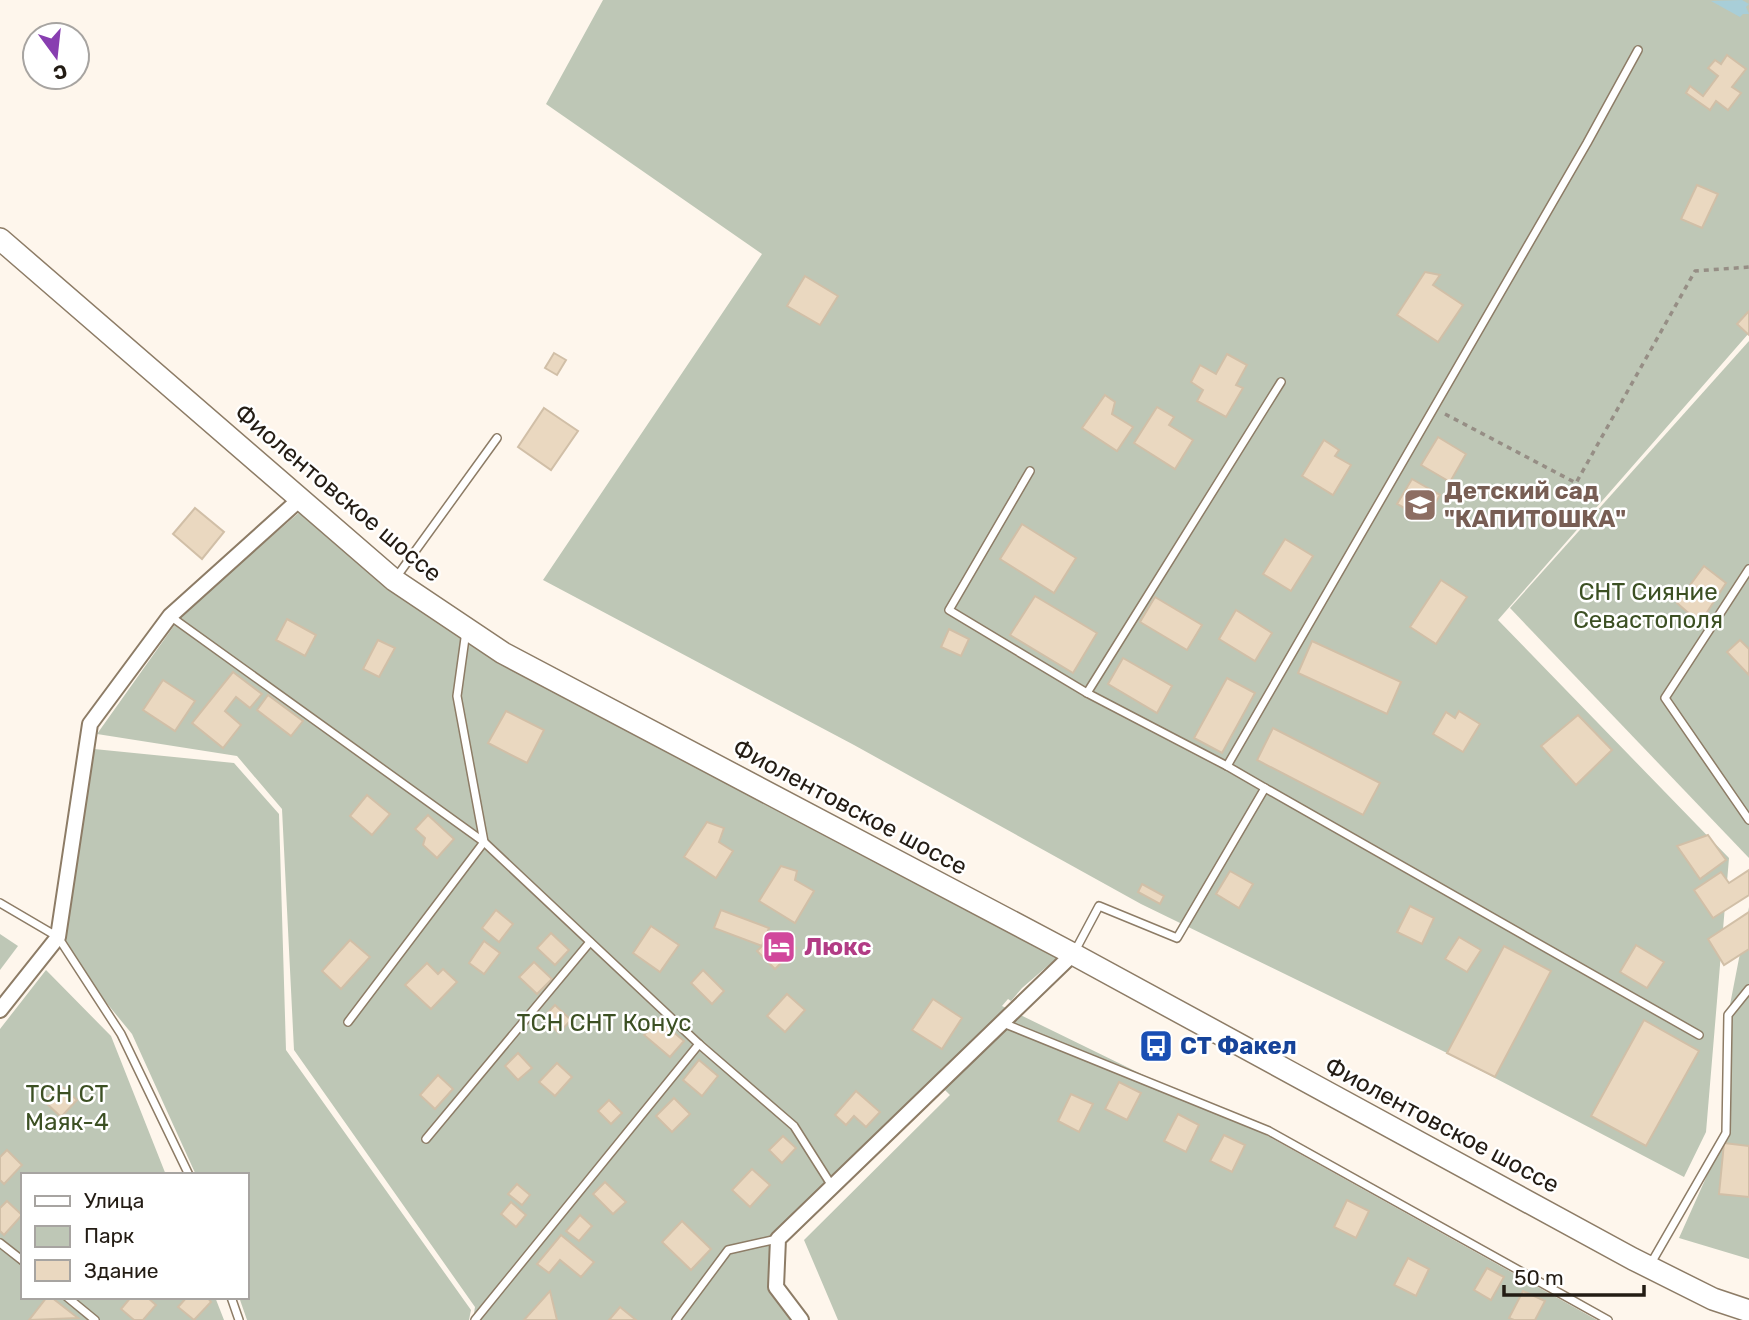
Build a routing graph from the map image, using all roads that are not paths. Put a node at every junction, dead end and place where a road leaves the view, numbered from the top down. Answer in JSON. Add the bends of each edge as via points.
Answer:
{"nodes":[{"id":1,"x":1637,"y":50,"type":"dead end"},
{"id":2,"x":0,"y":239,"type":"edge"},
{"id":3,"x":1280,"y":382,"type":"dead end"},
{"id":4,"x":497,"y":438,"type":"dead end"},
{"id":5,"x":1030,"y":471,"type":"dead end"},
{"id":6,"x":300,"y":499,"type":"junction"},
{"id":7,"x":1749,"y":569,"type":"edge"},
{"id":8,"x":394,"y":580,"type":"junction"},
{"id":9,"x":170,"y":616,"type":"junction"},
{"id":10,"x":466,"y":629,"type":"junction"},
{"id":11,"x":1087,"y":693,"type":"junction"},
{"id":12,"x":1227,"y":766,"type":"junction"},
{"id":13,"x":1265,"y":788,"type":"junction"},
{"id":14,"x":1749,"y":820,"type":"edge"},
{"id":15,"x":484,"y":842,"type":"junction"},
{"id":16,"x":0,"y":903,"type":"edge"},
{"id":17,"x":58,"y":937,"type":"junction"},
{"id":18,"x":590,"y":942,"type":"junction"},
{"id":19,"x":1073,"y":954,"type":"junction"},
{"id":20,"x":1749,"y":989,"type":"edge"},
{"id":21,"x":0,"y":1010,"type":"edge"},
{"id":22,"x":348,"y":1022,"type":"dead end"},
{"id":23,"x":1003,"y":1023,"type":"junction"},
{"id":24,"x":1699,"y":1035,"type":"dead end"},
{"id":25,"x":699,"y":1044,"type":"junction"},
{"id":26,"x":426,"y":1139,"type":"dead end"},
{"id":27,"x":188,"y":1173,"type":"edge"},
{"id":28,"x":832,"y":1186,"type":"junction"},
{"id":29,"x":778,"y":1239,"type":"junction"},
{"id":30,"x":0,"y":1243,"type":"edge"},
{"id":31,"x":21,"y":1259,"type":"edge"},
{"id":32,"x":1649,"y":1267,"type":"junction"},
{"id":33,"x":69,"y":1299,"type":"edge"},
{"id":34,"x":233,"y":1299,"type":"edge"},
{"id":35,"x":1749,"y":1311,"type":"edge"},
{"id":36,"x":95,"y":1320,"type":"edge"},
{"id":37,"x":239,"y":1320,"type":"edge"},
{"id":38,"x":475,"y":1320,"type":"edge"},
{"id":39,"x":676,"y":1320,"type":"edge"},
{"id":40,"x":801,"y":1320,"type":"edge"},
{"id":41,"x":1608,"y":1320,"type":"edge"}],
"edges":[{"from":1,"to":12,"type":"lane","via":[[1581,155]]},
{"from":2,"to":6,"type":"main road","name":"Фиолентовское шоссе"},
{"from":3,"to":11,"type":"lane"},
{"from":4,"to":8,"type":"lane"},
{"from":5,"to":11,"type":"lane","via":[[949,610]]},
{"from":6,"to":8,"type":"main road","name":"Фиолентовское шоссе"},
{"from":6,"to":9,"type":"street"},
{"from":7,"to":14,"type":"lane","via":[[1665,698]]},
{"from":8,"to":10,"type":"main road","name":"Фиолентовское шоссе"},
{"from":9,"to":15,"type":"lane"},
{"from":9,"to":17,"type":"street","via":[[90,724]]},
{"from":10,"to":15,"type":"lane","via":[[457,696]]},
{"from":10,"to":19,"type":"main road","name":"Фиолентовское шоссе","via":[[503,653]]},
{"from":11,"to":12,"type":"lane"},
{"from":12,"to":13,"type":"lane"},
{"from":13,"to":19,"type":"lane","via":[[1177,938],[1098,906]]},
{"from":13,"to":24,"type":"lane"},
{"from":15,"to":18,"type":"lane"},
{"from":15,"to":22,"type":"lane"},
{"from":16,"to":17,"type":"lane"},
{"from":17,"to":21,"type":"street"},
{"from":17,"to":27,"type":"lane","via":[[121,1034]]},
{"from":18,"to":25,"type":"lane"},
{"from":18,"to":26,"type":"lane"},
{"from":19,"to":23,"type":"street"},
{"from":19,"to":32,"type":"main road","name":"Фиолентовское шоссе"},
{"from":20,"to":32,"type":"lane","via":[[1728,1015],[1726,1133]]},
{"from":23,"to":28,"type":"street"},
{"from":23,"to":41,"type":"lane","via":[[1269,1131]]},
{"from":25,"to":28,"type":"lane","via":[[794,1126]]},
{"from":25,"to":38,"type":"lane"},
{"from":28,"to":29,"type":"street"},
{"from":29,"to":39,"type":"lane","via":[[728,1250]]},
{"from":29,"to":40,"type":"street","via":[[776,1287]]},
{"from":30,"to":31,"type":"lane"},
{"from":32,"to":35,"type":"main road","name":"Фиолентовское шоссе"},
{"from":33,"to":36,"type":"lane"},
{"from":34,"to":37,"type":"lane"}]}
